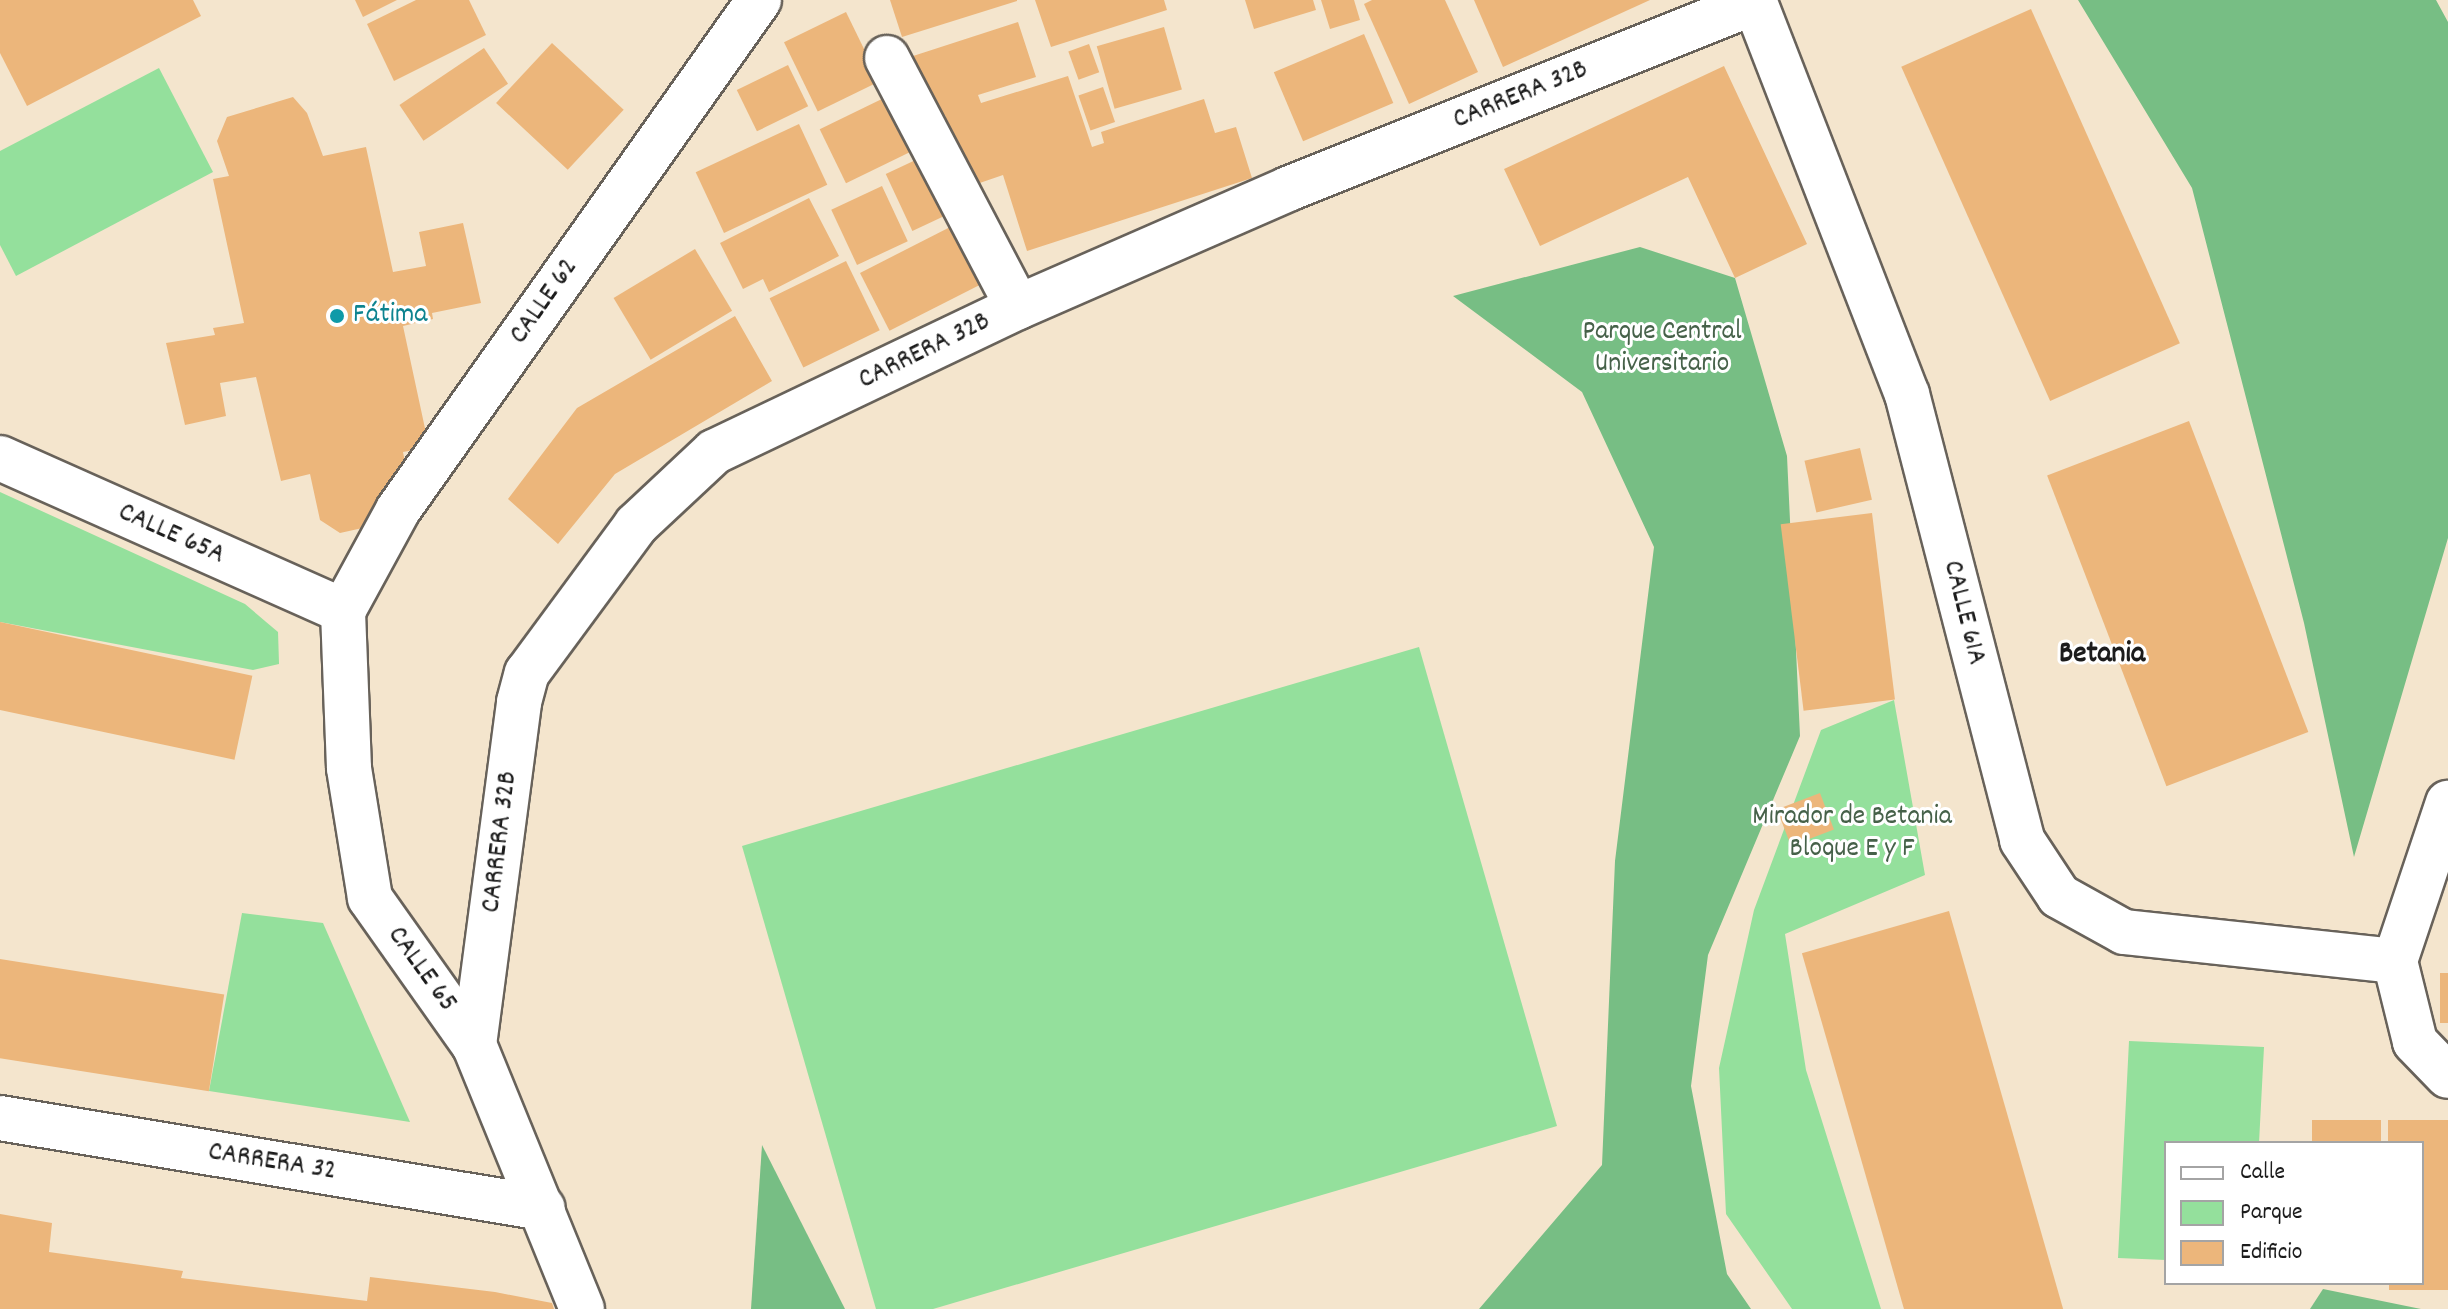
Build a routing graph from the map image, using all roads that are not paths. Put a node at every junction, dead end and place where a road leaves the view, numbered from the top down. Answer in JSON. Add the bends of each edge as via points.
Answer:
{"nodes":[{"id":1,"x":759,"y":0,"type":"edge"},
{"id":2,"x":1754,"y":1,"type":"edge"},
{"id":3,"x":887,"y":58,"type":"dead end"},
{"id":4,"x":1018,"y":307,"type":"junction"},
{"id":5,"x":0,"y":458,"type":"edge"},
{"id":6,"x":343,"y":611,"type":"junction"},
{"id":7,"x":2448,"y":803,"type":"edge"},
{"id":8,"x":2395,"y":961,"type":"junction"},
{"id":9,"x":474,"y":1045,"type":"junction"},
{"id":10,"x":2448,"y":1076,"type":"edge"},
{"id":11,"x":0,"y":1118,"type":"edge"},
{"id":12,"x":543,"y":1208,"type":"junction"},
{"id":13,"x":582,"y":1309,"type":"edge"}],
"edges":[{"from":1,"to":6,"type":"street","name":"CALLE 62","via":[[398,510]]},
{"from":2,"to":4,"type":"street","name":"CARRERA 32B","via":[[1288,189]]},
{"from":2,"to":8,"type":"street","name":"CALLE 61A","via":[[1907,394],[2022,840],[2059,896],[2124,932]]},
{"from":3,"to":4,"type":"street"},
{"from":4,"to":9,"type":"street","name":"CARRERA 32B","via":[[714,452],[636,525],[554,633],[527,673],[519,702]]},
{"from":5,"to":6,"type":"street","name":"CALLE 65A"},
{"from":6,"to":9,"type":"street","name":"CALLE 65","via":[[349,768],[370,898]]},
{"from":7,"to":8,"type":"street"},
{"from":8,"to":10,"type":"street","via":[[2415,1042]]},
{"from":9,"to":12,"type":"street","name":"CALLE 65"},
{"from":11,"to":12,"type":"street","name":"CARRERA 32"},
{"from":12,"to":13,"type":"street","name":"CALLE 65"}]}
